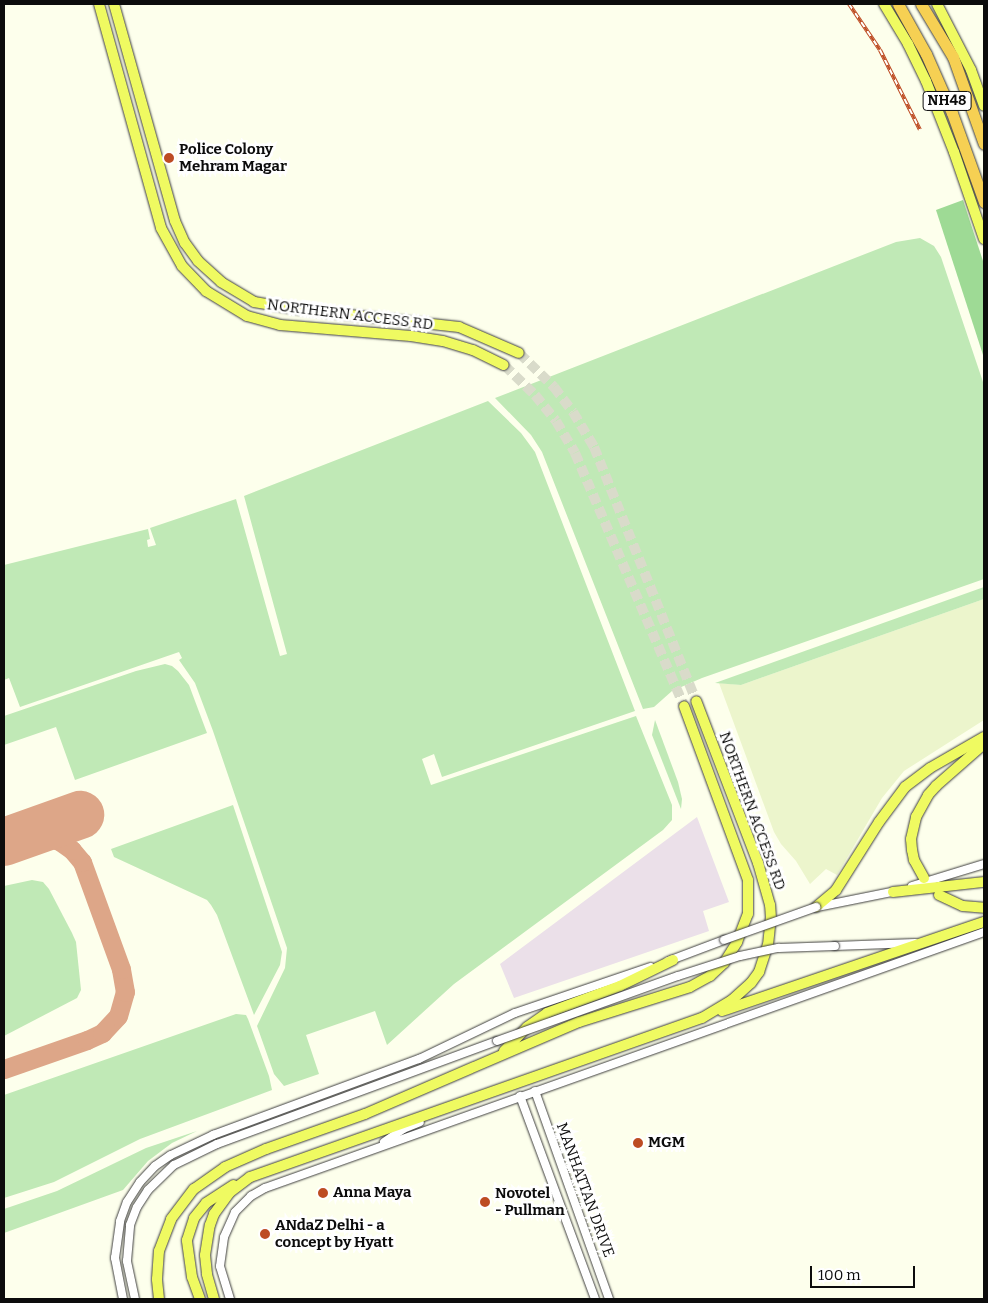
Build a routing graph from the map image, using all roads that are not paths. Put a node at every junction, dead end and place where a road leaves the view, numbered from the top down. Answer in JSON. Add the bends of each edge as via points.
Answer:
{"nodes":[{"id":1,"x":99,"y":4,"type":"edge"},
{"id":2,"x":114,"y":4,"type":"edge"},
{"id":3,"x":884,"y":4,"type":"edge"},
{"id":4,"x":898,"y":4,"type":"edge"},
{"id":5,"x":922,"y":4,"type":"edge"},
{"id":6,"x":937,"y":4,"type":"edge"},
{"id":7,"x":984,"y":106,"type":"edge"},
{"id":8,"x":984,"y":144,"type":"edge"},
{"id":9,"x":984,"y":202,"type":"edge"},
{"id":10,"x":170,"y":204,"type":"junction"},
{"id":11,"x":156,"y":208,"type":"junction"},
{"id":12,"x":984,"y":239,"type":"edge"},
{"id":13,"x":519,"y":352,"type":"tunnel mouth"},
{"id":14,"x":504,"y":365,"type":"tunnel mouth"},
{"id":15,"x":696,"y":701,"type":"tunnel mouth"},
{"id":16,"x":684,"y":706,"type":"tunnel mouth"},
{"id":17,"x":984,"y":737,"type":"edge"},
{"id":18,"x":984,"y":744,"type":"edge"},
{"id":19,"x":984,"y":864,"type":"edge"},
{"id":20,"x":924,"y":878,"type":"dead end"},
{"id":21,"x":984,"y":882,"type":"edge"},
{"id":22,"x":893,"y":892,"type":"junction"},
{"id":23,"x":940,"y":895,"type":"dead end"},
{"id":24,"x":816,"y":908,"type":"junction"},
{"id":25,"x":984,"y":908,"type":"edge"},
{"id":26,"x":984,"y":922,"type":"edge"},
{"id":27,"x":984,"y":932,"type":"edge"},
{"id":28,"x":927,"y":943,"type":"junction"},
{"id":29,"x":673,"y":960,"type":"junction"},
{"id":30,"x":702,"y":1018,"type":"junction"},
{"id":31,"x":502,"y":1054,"type":"junction"},
{"id":32,"x":535,"y":1091,"type":"junction"},
{"id":33,"x":520,"y":1096,"type":"junction"},
{"id":34,"x":440,"y":1108,"type":"junction"},
{"id":35,"x":378,"y":1147,"type":"junction"},
{"id":36,"x":250,"y":1176,"type":"junction"},
{"id":37,"x":123,"y":1299,"type":"edge"},
{"id":38,"x":135,"y":1299,"type":"edge"},
{"id":39,"x":159,"y":1299,"type":"edge"},
{"id":40,"x":200,"y":1299,"type":"edge"},
{"id":41,"x":214,"y":1299,"type":"edge"},
{"id":42,"x":230,"y":1299,"type":"edge"},
{"id":43,"x":595,"y":1299,"type":"edge"},
{"id":44,"x":609,"y":1299,"type":"edge"}],
"edges":[{"from":1,"to":11,"type":"main road","name":"NORTHERN ACCESS RD"},
{"from":2,"to":10,"type":"main road","name":"NORTHERN ACCESS RD"},
{"from":3,"to":12,"type":"main road","via":[[926,82]]},
{"from":4,"to":9,"type":"highway","number":"NH48","via":[[926,54],[952,113]]},
{"from":5,"to":8,"type":"highway","number":"NH48","via":[[953,57]]},
{"from":6,"to":7,"type":"main road","via":[[971,70]]},
{"from":10,"to":11,"type":"main road"},
{"from":10,"to":13,"type":"main road","name":"NORTHERN ACCESS RD","via":[[185,242],[198,261],[221,282],[254,302],[459,326]]},
{"from":11,"to":14,"type":"main road","name":"NORTHERN ACCESS RD","via":[[161,228],[182,266],[206,292],[247,316],[280,324],[443,341],[473,350]]},
{"from":15,"to":30,"type":"main road","name":"NORTHERN ACCESS RD","via":[[761,870],[771,918],[768,945],[759,972],[732,1000]]},
{"from":16,"to":31,"type":"main road","name":"NORTHERN ACCESS RD","via":[[748,880],[748,914],[737,942],[718,969],[690,987],[579,1022]]},
{"from":17,"to":24,"type":"main road","via":[[930,768],[905,787],[836,890]]},
{"from":18,"to":20,"type":"main road","via":[[932,791],[916,817],[912,850]]},
{"from":19,"to":22,"type":"street"},
{"from":21,"to":22,"type":"main road"},
{"from":22,"to":24,"type":"street"},
{"from":23,"to":25,"type":"main road","via":[[963,906]]},
{"from":24,"to":29,"type":"street","bridge":true},
{"from":26,"to":28,"type":"main road"},
{"from":27,"to":32,"type":"street"},
{"from":28,"to":30,"type":"main road"},
{"from":28,"to":38,"type":"street","bridge":true,"via":[[779,948],[726,960],[217,1144],[174,1165],[148,1190],[137,1207],[130,1225],[127,1261]]},
{"from":29,"to":31,"type":"main road","via":[[620,986],[547,1013],[514,1039]]},
{"from":29,"to":37,"type":"street","via":[[515,1013],[419,1059],[213,1135],[171,1155],[140,1182],[121,1216],[116,1258]]},
{"from":30,"to":34,"type":"main road","name":"NORTHERN ACCESS RD"},
{"from":31,"to":39,"type":"main road","name":"NORTHERN ACCESS RD","via":[[365,1114],[251,1154],[213,1174],[185,1198],[167,1226],[158,1258]]},
{"from":32,"to":33,"type":"street"},
{"from":32,"to":44,"type":"street","name":"MANHATTAN DRIVE"},
{"from":33,"to":35,"type":"street"},
{"from":33,"to":43,"type":"street","name":"MANHATTAN DRIVE"},
{"from":34,"to":35,"type":"street"},
{"from":34,"to":36,"type":"main road","name":"NORTHERN ACCESS RD"},
{"from":35,"to":42,"type":"street","via":[[265,1188],[242,1204],[228,1224],[221,1252],[220,1266]]},
{"from":36,"to":40,"type":"main road","via":[[222,1191],[194,1218],[187,1240],[192,1276]]},
{"from":36,"to":41,"type":"main road","via":[[229,1193],[210,1224],[205,1255]]}]}
